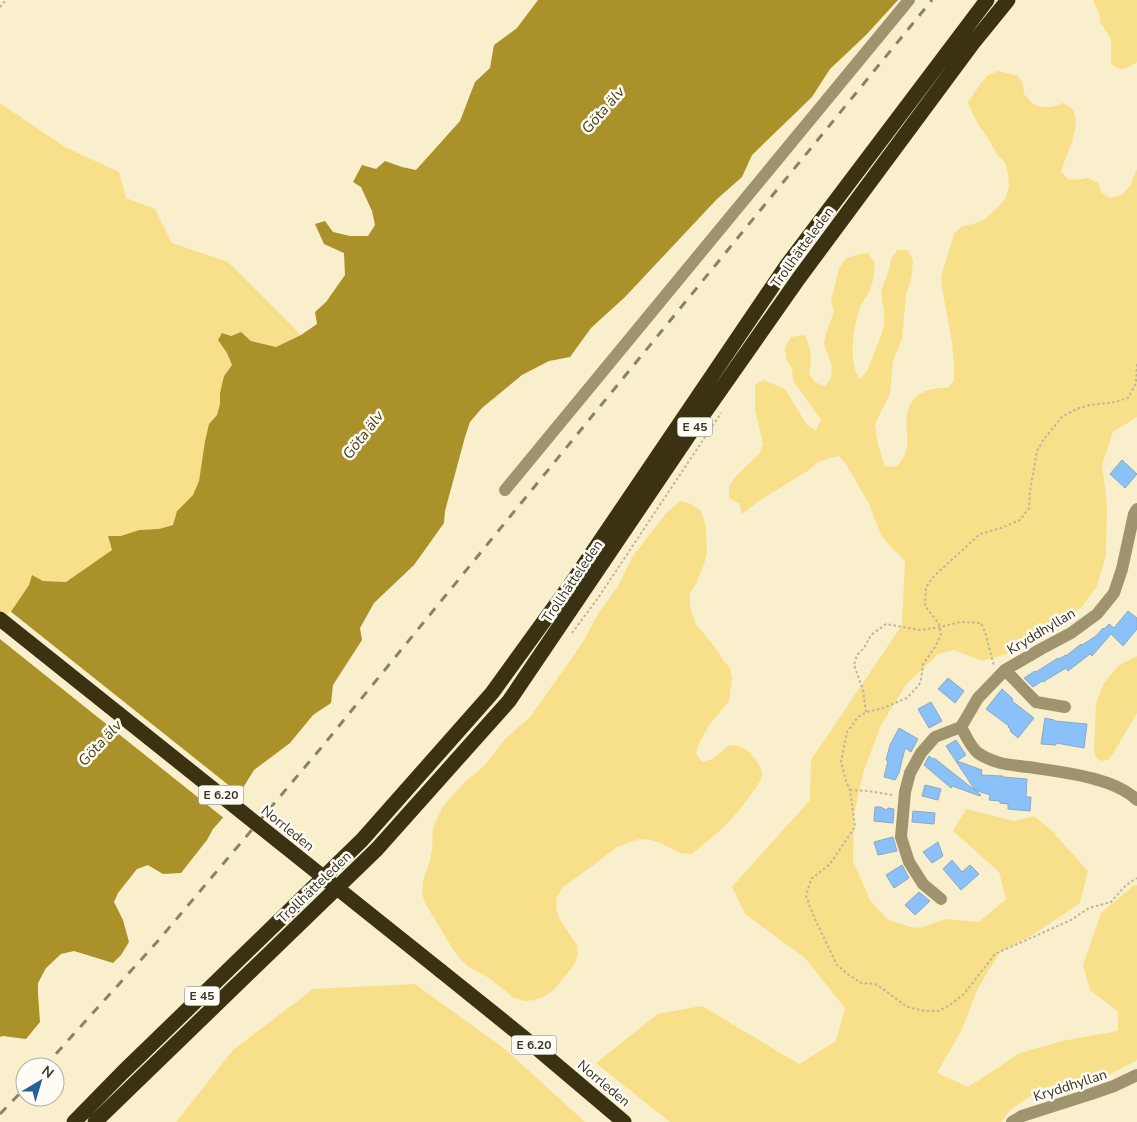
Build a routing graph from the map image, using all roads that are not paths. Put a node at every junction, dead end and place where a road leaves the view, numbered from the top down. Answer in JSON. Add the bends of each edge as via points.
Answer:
{"nodes":[{"id":1,"x":909,"y":0,"type":"edge"},
{"id":2,"x":987,"y":0,"type":"edge"},
{"id":3,"x":1008,"y":0,"type":"edge"},
{"id":4,"x":505,"y":490,"type":"dead end"},
{"id":5,"x":1137,"y":509,"type":"edge"},
{"id":6,"x":0,"y":619,"type":"edge"},
{"id":7,"x":1005,"y":670,"type":"junction"},
{"id":8,"x":1065,"y":707,"type":"dead end"},
{"id":9,"x":961,"y":727,"type":"junction"},
{"id":10,"x":1137,"y":800,"type":"edge"},
{"id":11,"x":940,"y":899,"type":"dead end"},
{"id":12,"x":1137,"y":1075,"type":"edge"},
{"id":13,"x":74,"y":1122,"type":"edge"},
{"id":14,"x":95,"y":1122,"type":"edge"},
{"id":15,"x":624,"y":1122,"type":"edge"},
{"id":16,"x":1012,"y":1122,"type":"edge"}],
"edges":[{"from":1,"to":4,"type":"street"},
{"from":2,"to":13,"type":"highway","name":"Trollhätteleden","number":"E 45","via":[[787,265],[573,581],[492,693],[362,840]]},
{"from":3,"to":14,"type":"highway","name":"Trollhätteleden","number":"E 45","via":[[799,278],[509,701],[377,849]]},
{"from":5,"to":7,"type":"street","name":"Kryddhyllan","via":[[1114,592],[1097,614],[1072,633]]},
{"from":6,"to":15,"type":"highway","name":"Norrleden","number":"E 6.20","bridge":true,"via":[[533,1045]]},
{"from":7,"to":8,"type":"street","name":"Kryddhyllan","via":[[1036,702]]},
{"from":7,"to":9,"type":"street","name":"Kryddhyllan","via":[[978,698]]},
{"from":9,"to":10,"type":"street","via":[[976,752],[997,763],[1101,780],[1117,786]]},
{"from":9,"to":11,"type":"street","via":[[935,737],[920,753],[910,773],[905,798],[901,837],[909,862],[923,884]]},
{"from":12,"to":16,"type":"street","name":"Kryddhyllan"}]}
